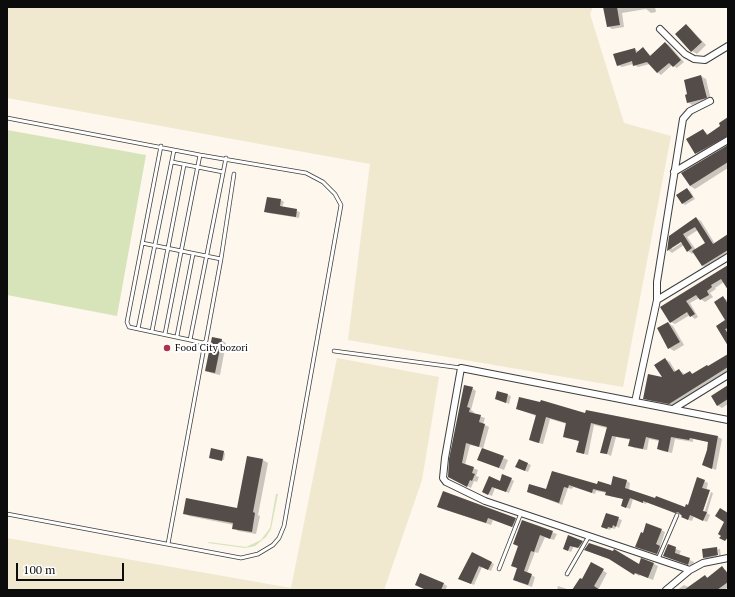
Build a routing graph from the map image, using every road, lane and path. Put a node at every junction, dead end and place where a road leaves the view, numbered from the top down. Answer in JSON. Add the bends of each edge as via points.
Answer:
{"nodes":[{"id":1,"x":660,"y":30,"type":"dead end"},
{"id":2,"x":728,"y":46,"type":"edge"},
{"id":3,"x":710,"y":101,"type":"dead end"},
{"id":4,"x":7,"y":118,"type":"edge"},
{"id":5,"x":728,"y":140,"type":"edge"},
{"id":6,"x":161,"y":146,"type":"junction"},
{"id":7,"x":174,"y":150,"type":"junction"},
{"id":8,"x":200,"y":154,"type":"junction"},
{"id":9,"x":226,"y":158,"type":"junction"},
{"id":10,"x":172,"y":162,"type":"junction"},
{"id":11,"x":184,"y":165,"type":"junction"},
{"id":12,"x":198,"y":167,"type":"junction"},
{"id":13,"x":223,"y":172,"type":"junction"},
{"id":14,"x":674,"y":172,"type":"junction"},
{"id":15,"x":234,"y":174,"type":"dead end"},
{"id":16,"x":142,"y":243,"type":"junction"},
{"id":17,"x":155,"y":246,"type":"junction"},
{"id":18,"x":168,"y":249,"type":"junction"},
{"id":19,"x":181,"y":251,"type":"junction"},
{"id":20,"x":193,"y":254,"type":"junction"},
{"id":21,"x":206,"y":256,"type":"junction"},
{"id":22,"x":728,"y":257,"type":"edge"},
{"id":23,"x":221,"y":259,"type":"junction"},
{"id":24,"x":657,"y":300,"type":"junction"},
{"id":25,"x":138,"y":329,"type":"junction"},
{"id":26,"x":152,"y":331,"type":"junction"},
{"id":27,"x":165,"y":334,"type":"junction"},
{"id":28,"x":177,"y":336,"type":"junction"},
{"id":29,"x":190,"y":340,"type":"junction"},
{"id":30,"x":205,"y":342,"type":"junction"},
{"id":31,"x":334,"y":351,"type":"dead end"},
{"id":32,"x":461,"y":368,"type":"junction"},
{"id":33,"x":728,"y":375,"type":"edge"},
{"id":34,"x":636,"y":402,"type":"junction"},
{"id":35,"x":673,"y":409,"type":"junction"},
{"id":36,"x":728,"y":420,"type":"edge"},
{"id":37,"x":521,"y":513,"type":"junction"},
{"id":38,"x":7,"y":514,"type":"edge"},
{"id":39,"x":677,"y":515,"type":"dead end"},
{"id":40,"x":589,"y":536,"type":"junction"},
{"id":41,"x":168,"y":544,"type":"junction"},
{"id":42,"x":728,"y":558,"type":"edge"},
{"id":43,"x":658,"y":559,"type":"junction"},
{"id":44,"x":499,"y":569,"type":"dead end"},
{"id":45,"x":690,"y":570,"type":"junction"},
{"id":46,"x":567,"y":574,"type":"dead end"},
{"id":47,"x":666,"y":590,"type":"edge"}],
"edges":[{"from":1,"to":2,"type":"street","via":[[685,54],[694,58],[705,60]]},
{"from":3,"to":14,"type":"street","via":[[683,119]]},
{"from":4,"to":6,"type":"lane"},
{"from":5,"to":14,"type":"street"},
{"from":6,"to":7,"type":"lane"},
{"from":6,"to":16,"type":"lane"},
{"from":7,"to":8,"type":"lane"},
{"from":7,"to":10,"type":"lane"},
{"from":8,"to":9,"type":"lane"},
{"from":8,"to":12,"type":"lane"},
{"from":9,"to":13,"type":"lane"},
{"from":9,"to":41,"type":"lane","via":[[306,173],[323,182],[335,194],[341,205],[281,534],[270,547],[245,558]]},
{"from":10,"to":11,"type":"lane"},
{"from":10,"to":17,"type":"lane"},
{"from":11,"to":12,"type":"lane"},
{"from":11,"to":18,"type":"lane"},
{"from":12,"to":13,"type":"lane"},
{"from":12,"to":19,"type":"lane"},
{"from":13,"to":21,"type":"lane"},
{"from":14,"to":24,"type":"street","via":[[657,282]]},
{"from":15,"to":23,"type":"lane"},
{"from":16,"to":17,"type":"lane"},
{"from":16,"to":25,"type":"lane","via":[[127,322],[129,327]]},
{"from":17,"to":18,"type":"lane"},
{"from":17,"to":25,"type":"lane"},
{"from":18,"to":19,"type":"lane"},
{"from":18,"to":26,"type":"lane"},
{"from":19,"to":20,"type":"lane"},
{"from":19,"to":27,"type":"lane"},
{"from":20,"to":21,"type":"lane"},
{"from":20,"to":28,"type":"lane"},
{"from":21,"to":23,"type":"lane"},
{"from":21,"to":29,"type":"lane"},
{"from":22,"to":24,"type":"street"},
{"from":23,"to":30,"type":"lane"},
{"from":24,"to":34,"type":"street"},
{"from":25,"to":26,"type":"lane"},
{"from":26,"to":27,"type":"lane"},
{"from":27,"to":28,"type":"lane"},
{"from":28,"to":29,"type":"lane"},
{"from":29,"to":30,"type":"lane"},
{"from":30,"to":41,"type":"lane"},
{"from":31,"to":32,"type":"lane"},
{"from":32,"to":34,"type":"street"},
{"from":32,"to":37,"type":"street","via":[[443,478],[450,485],[485,501]]},
{"from":33,"to":35,"type":"street"},
{"from":34,"to":35,"type":"street"},
{"from":35,"to":36,"type":"street"},
{"from":37,"to":40,"type":"street"},
{"from":37,"to":44,"type":"lane"},
{"from":38,"to":41,"type":"lane"},
{"from":39,"to":43,"type":"lane"},
{"from":40,"to":43,"type":"street"},
{"from":40,"to":46,"type":"lane"},
{"from":42,"to":45,"type":"street","via":[[703,563]]},
{"from":43,"to":45,"type":"street"},
{"from":45,"to":47,"type":"street"}]}
